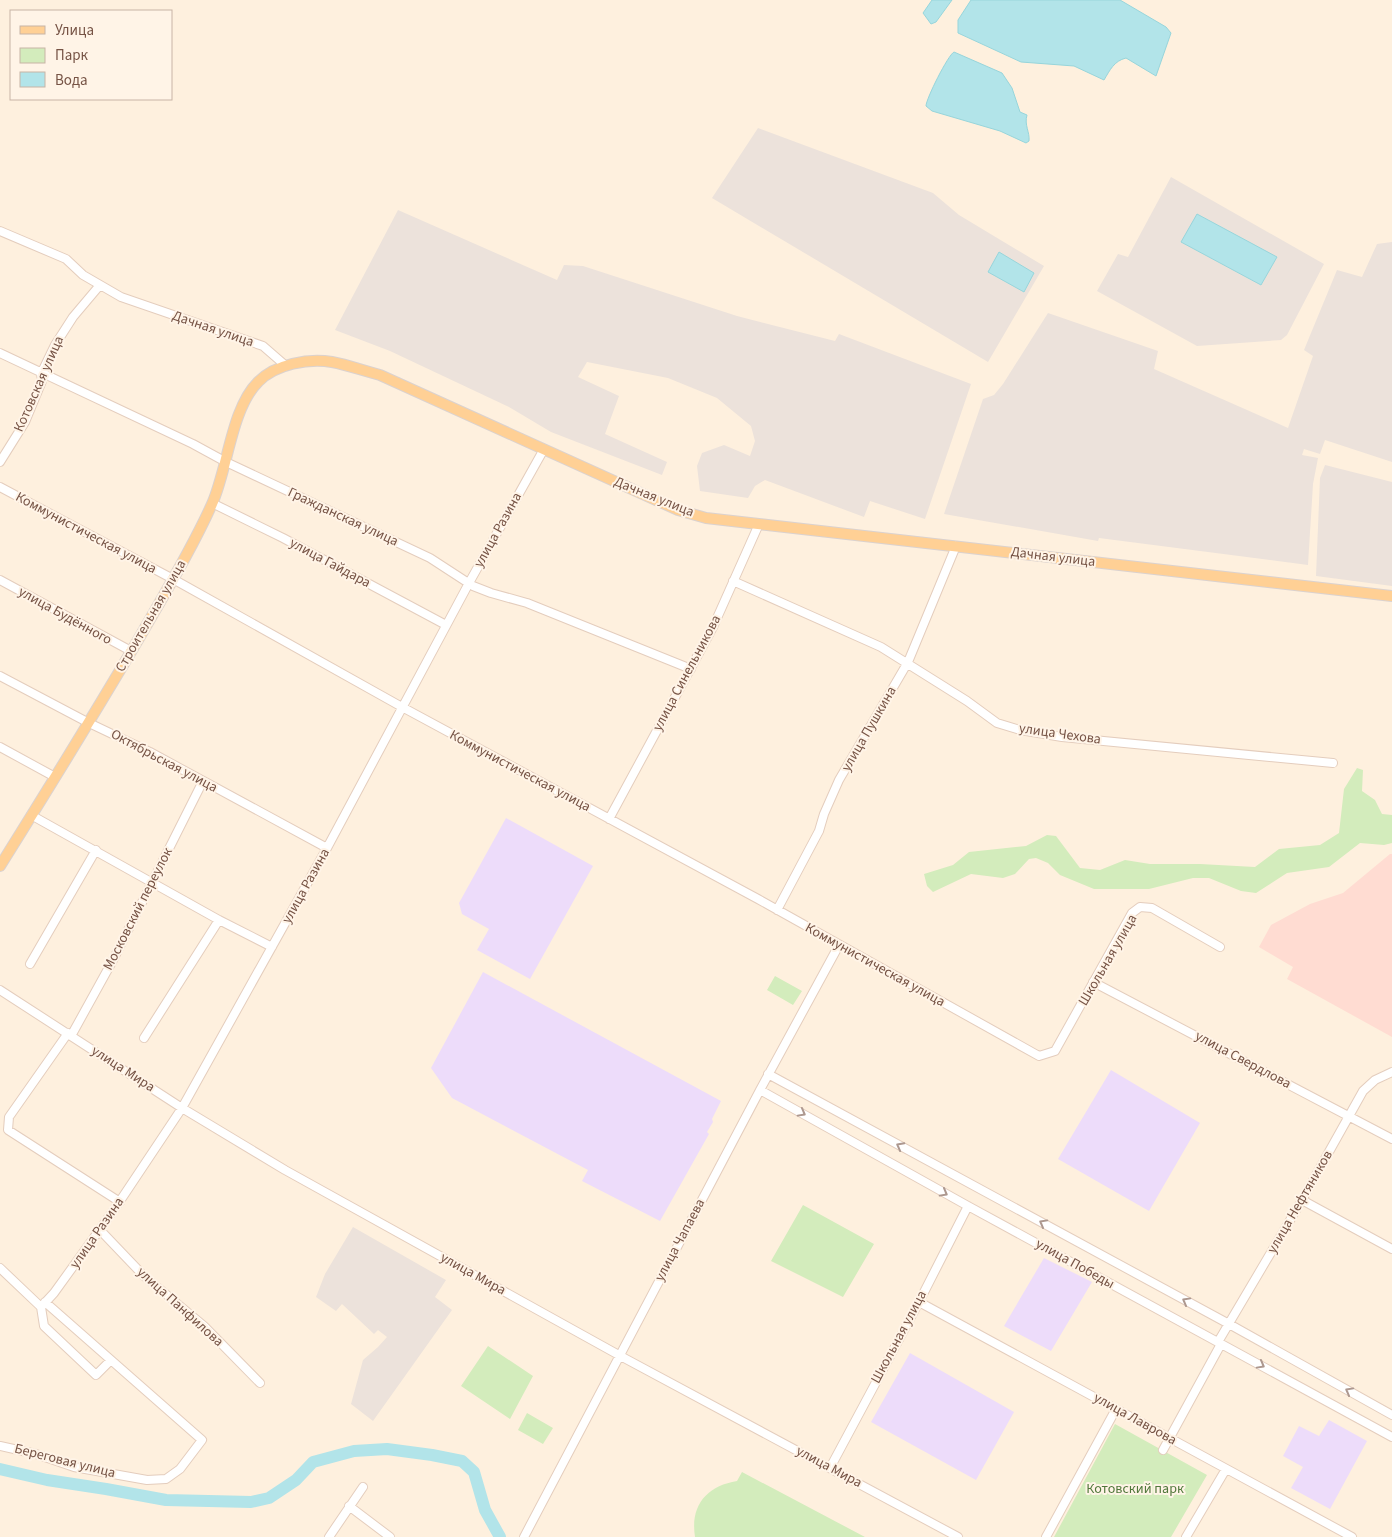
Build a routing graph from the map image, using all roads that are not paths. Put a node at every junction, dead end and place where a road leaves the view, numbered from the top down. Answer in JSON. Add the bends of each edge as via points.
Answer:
{"nodes":[{"id":1,"x":0,"y":230,"type":"edge"},
{"id":2,"x":100,"y":285,"type":"junction"},
{"id":3,"x":0,"y":353,"type":"edge"},
{"id":4,"x":286,"y":366,"type":"junction"},
{"id":5,"x":41,"y":374,"type":"junction"},
{"id":6,"x":544,"y":449,"type":"junction"},
{"id":7,"x":0,"y":462,"type":"edge"},
{"id":8,"x":226,"y":462,"type":"junction"},
{"id":9,"x":0,"y":487,"type":"edge"},
{"id":10,"x":212,"y":503,"type":"junction"},
{"id":11,"x":759,"y":524,"type":"junction"},
{"id":12,"x":956,"y":546,"type":"junction"},
{"id":13,"x":173,"y":579,"type":"junction"},
{"id":14,"x":0,"y":580,"type":"edge"},
{"id":15,"x":734,"y":581,"type":"junction"},
{"id":16,"x":469,"y":583,"type":"junction"},
{"id":17,"x":1392,"y":596,"type":"edge"},
{"id":18,"x":446,"y":625,"type":"junction"},
{"id":19,"x":131,"y":652,"type":"junction"},
{"id":20,"x":908,"y":662,"type":"junction"},
{"id":21,"x":690,"y":669,"type":"junction"},
{"id":22,"x":0,"y":676,"type":"edge"},
{"id":23,"x":402,"y":707,"type":"junction"},
{"id":24,"x":89,"y":723,"type":"junction"},
{"id":25,"x":0,"y":747,"type":"edge"},
{"id":26,"x":1333,"y":763,"type":"dead end"},
{"id":27,"x":55,"y":777,"type":"junction"},
{"id":28,"x":203,"y":781,"type":"junction"},
{"id":29,"x":31,"y":815,"type":"junction"},
{"id":30,"x":609,"y":819,"type":"junction"},
{"id":31,"x":327,"y":848,"type":"junction"},
{"id":32,"x":96,"y":850,"type":"junction"},
{"id":33,"x":0,"y":866,"type":"edge"},
{"id":34,"x":152,"y":881,"type":"junction"},
{"id":35,"x":777,"y":910,"type":"junction"},
{"id":36,"x":218,"y":920,"type":"junction"},
{"id":37,"x":839,"y":945,"type":"junction"},
{"id":38,"x":272,"y":947,"type":"junction"},
{"id":39,"x":1220,"y":947,"type":"dead end"},
{"id":40,"x":30,"y":964,"type":"dead end"},
{"id":41,"x":1093,"y":982,"type":"junction"},
{"id":42,"x":0,"y":990,"type":"edge"},
{"id":43,"x":69,"y":1035,"type":"junction"},
{"id":44,"x":144,"y":1038,"type":"dead end"},
{"id":45,"x":1039,"y":1056,"type":"joint"},
{"id":46,"x":1392,"y":1072,"type":"edge"},
{"id":47,"x":768,"y":1074,"type":"junction"},
{"id":48,"x":760,"y":1090,"type":"junction"},
{"id":49,"x":182,"y":1108,"type":"junction"},
{"id":50,"x":1348,"y":1115,"type":"junction"},
{"id":51,"x":1392,"y":1139,"type":"edge"},
{"id":52,"x":1302,"y":1200,"type":"junction"},
{"id":53,"x":120,"y":1202,"type":"junction"},
{"id":54,"x":968,"y":1206,"type":"junction"},
{"id":55,"x":100,"y":1230,"type":"junction"},
{"id":56,"x":1392,"y":1249,"type":"edge"},
{"id":57,"x":0,"y":1268,"type":"edge"},
{"id":58,"x":919,"y":1302,"type":"junction"},
{"id":59,"x":43,"y":1304,"type":"junction"},
{"id":60,"x":1229,"y":1324,"type":"junction"},
{"id":61,"x":1219,"y":1343,"type":"junction"},
{"id":62,"x":619,"y":1355,"type":"junction"},
{"id":63,"x":110,"y":1361,"type":"junction"},
{"id":64,"x":260,"y":1383,"type":"dead end"},
{"id":65,"x":1116,"y":1409,"type":"junction"},
{"id":66,"x":1392,"y":1415,"type":"edge"},
{"id":67,"x":1392,"y":1437,"type":"edge"},
{"id":68,"x":1169,"y":1438,"type":"junction"},
{"id":69,"x":0,"y":1446,"type":"edge"},
{"id":70,"x":1163,"y":1450,"type":"dead end"},
{"id":71,"x":830,"y":1468,"type":"junction"},
{"id":72,"x":1226,"y":1469,"type":"junction"},
{"id":73,"x":363,"y":1487,"type":"dead end"},
{"id":74,"x":349,"y":1506,"type":"junction"},
{"id":75,"x":329,"y":1537,"type":"edge"},
{"id":76,"x":390,"y":1537,"type":"edge"},
{"id":77,"x":524,"y":1537,"type":"edge"},
{"id":78,"x":958,"y":1537,"type":"edge"},
{"id":79,"x":1046,"y":1537,"type":"edge"},
{"id":80,"x":1186,"y":1537,"type":"edge"},
{"id":81,"x":1352,"y":1537,"type":"edge"}],
"edges":[{"from":1,"to":2,"type":"street","name":"Дачная улица","via":[[66,260]]},
{"from":2,"to":4,"type":"street","name":"Дачная улица","via":[[120,297],[263,346]]},
{"from":2,"to":5,"type":"street","name":"Котовская улица","via":[[55,344]]},
{"from":3,"to":5,"type":"street","name":"Гражданская улица"},
{"from":4,"to":6,"type":"main road","name":"Дачная улица","via":[[331,362],[380,375]]},
{"from":4,"to":8,"type":"main road","name":"Строительная улица","via":[[258,381],[241,404]]},
{"from":5,"to":7,"type":"street","name":"Котовская улица","via":[[42,381],[25,422]]},
{"from":5,"to":8,"type":"street","name":"Гражданская улица"},
{"from":6,"to":11,"type":"main road","name":"Дачная улица","via":[[678,510],[706,518]]},
{"from":6,"to":16,"type":"street","name":"улица Разина"},
{"from":8,"to":10,"type":"main road","name":"Строительная улица"},
{"from":8,"to":16,"type":"street","name":"Гражданская улица","via":[[430,558]]},
{"from":9,"to":13,"type":"street","name":"Коммунистическая улица"},
{"from":10,"to":13,"type":"main road","name":"Строительная улица"},
{"from":10,"to":18,"type":"street","name":"улица Гайдара"},
{"from":11,"to":12,"type":"main road","name":"Дачная улица"},
{"from":11,"to":15,"type":"street","name":"улица Синельникова"},
{"from":12,"to":17,"type":"main road","name":"Дачная улица"},
{"from":12,"to":20,"type":"street","name":"улица Пушкина"},
{"from":13,"to":19,"type":"main road","name":"Строительная улица"},
{"from":13,"to":23,"type":"street","name":"Коммунистическая улица"},
{"from":14,"to":19,"type":"street","name":"улица Будённого"},
{"from":15,"to":20,"type":"street","name":"улица Чехова"},
{"from":15,"to":21,"type":"street","name":"улица Синельникова"},
{"from":16,"to":18,"type":"street","name":"улица Разина"},
{"from":16,"to":21,"type":"street","name":"Гражданская улица","via":[[527,602]]},
{"from":18,"to":23,"type":"street","name":"улица Разина"},
{"from":19,"to":24,"type":"main road","name":"Строительная улица"},
{"from":20,"to":26,"type":"street","name":"улица Чехова","via":[[997,723],[1020,730],[1062,737]]},
{"from":20,"to":35,"type":"street","name":"улица Пушкина","via":[[839,780],[819,830]]},
{"from":21,"to":30,"type":"street","name":"улица Синельникова"},
{"from":22,"to":24,"type":"street","name":"Октябрьская улица"},
{"from":23,"to":30,"type":"street","name":"Коммунистическая улица"},
{"from":23,"to":31,"type":"street","name":"улица Разина"},
{"from":24,"to":27,"type":"main road","name":"Строительная улица"},
{"from":24,"to":28,"type":"street","name":"Октябрьская улица"},
{"from":25,"to":27,"type":"street"},
{"from":27,"to":29,"type":"main road","name":"Строительная улица"},
{"from":28,"to":31,"type":"street","name":"Октябрьская улица"},
{"from":28,"to":34,"type":"street","name":"Московский переулок"},
{"from":29,"to":32,"type":"street"},
{"from":29,"to":33,"type":"main road","name":"Строительная улица"},
{"from":30,"to":35,"type":"street","name":"Коммунистическая улица"},
{"from":31,"to":38,"type":"street","name":"улица Разина"},
{"from":32,"to":34,"type":"street"},
{"from":32,"to":40,"type":"street"},
{"from":34,"to":36,"type":"street"},
{"from":34,"to":43,"type":"street","name":"Московский переулок","via":[[113,960]]},
{"from":35,"to":37,"type":"street","name":"Коммунистическая улица"},
{"from":36,"to":38,"type":"street"},
{"from":36,"to":44,"type":"street"},
{"from":37,"to":45,"type":"street","name":"Коммунистическая улица"},
{"from":37,"to":47,"type":"street","name":"улица Чапаева"},
{"from":38,"to":49,"type":"street","name":"улица Разина"},
{"from":39,"to":41,"type":"street","name":"Школьная улица","via":[[1152,908],[1140,907],[1132,913]]},
{"from":41,"to":45,"type":"street","name":"Школьная улица","via":[[1055,1051]]},
{"from":41,"to":50,"type":"street","name":"улица Свердлова"},
{"from":42,"to":43,"type":"street","name":"улица Мира"},
{"from":43,"to":49,"type":"street","name":"улица Мира"},
{"from":43,"to":53,"type":"street","name":"Московский переулок","via":[[9,1117],[8,1130]]},
{"from":46,"to":50,"type":"street","name":"улица Нефтяников","via":[[1375,1080],[1363,1091]]},
{"from":47,"to":48,"type":"street","name":"улица Чапаева"},
{"from":60,"to":47,"type":"street","name":"улица Победы","one_way":true},
{"from":48,"to":54,"type":"street","name":"улица Победы","one_way":true},
{"from":48,"to":62,"type":"street","name":"улица Чапаева"},
{"from":49,"to":53,"type":"street","name":"улица Разина"},
{"from":49,"to":62,"type":"street","name":"улица Мира","via":[[285,1170]]},
{"from":50,"to":51,"type":"street","name":"улица Свердлова"},
{"from":50,"to":52,"type":"street","name":"улица Нефтяников"},
{"from":52,"to":56,"type":"street"},
{"from":52,"to":60,"type":"street","name":"улица Нефтяников"},
{"from":53,"to":55,"type":"street","name":"улица Разина"},
{"from":54,"to":58,"type":"street","name":"Школьная улица"},
{"from":54,"to":61,"type":"street","name":"улица Победы"},
{"from":55,"to":59,"type":"street","name":"улица Разина"},
{"from":55,"to":64,"type":"street","name":"улица Панфилова","via":[[144,1276],[204,1326]]},
{"from":57,"to":59,"type":"street"},
{"from":58,"to":65,"type":"street","name":"улица Лаврова"},
{"from":58,"to":71,"type":"street","name":"Школьная улица"},
{"from":59,"to":63,"type":"street"},
{"from":59,"to":63,"type":"street","via":[[44,1326],[96,1375]]},
{"from":60,"to":61,"type":"street","name":"улица Нефтяников"},
{"from":66,"to":60,"type":"street","name":"улица Победы","one_way":true},
{"from":61,"to":67,"type":"street","name":"улица Победы","one_way":true},
{"from":61,"to":68,"type":"street","name":"улица Нефтяников"},
{"from":62,"to":71,"type":"street","name":"улица Мира"},
{"from":62,"to":77,"type":"street","name":"улица Чапаева"},
{"from":63,"to":69,"type":"street","name":"Береговая улица","via":[[202,1440],[180,1469],[166,1480],[147,1480],[74,1467]]},
{"from":65,"to":68,"type":"street","name":"улица Лаврова"},
{"from":65,"to":79,"type":"street"},
{"from":68,"to":70,"type":"street","name":"улица Нефтяников"},
{"from":68,"to":72,"type":"street","name":"улица Лаврова"},
{"from":71,"to":78,"type":"street","name":"улица Мира"},
{"from":72,"to":80,"type":"street"},
{"from":72,"to":81,"type":"street","name":"улица Лаврова"},
{"from":73,"to":74,"type":"street"},
{"from":74,"to":75,"type":"street"},
{"from":74,"to":76,"type":"street"}]}
